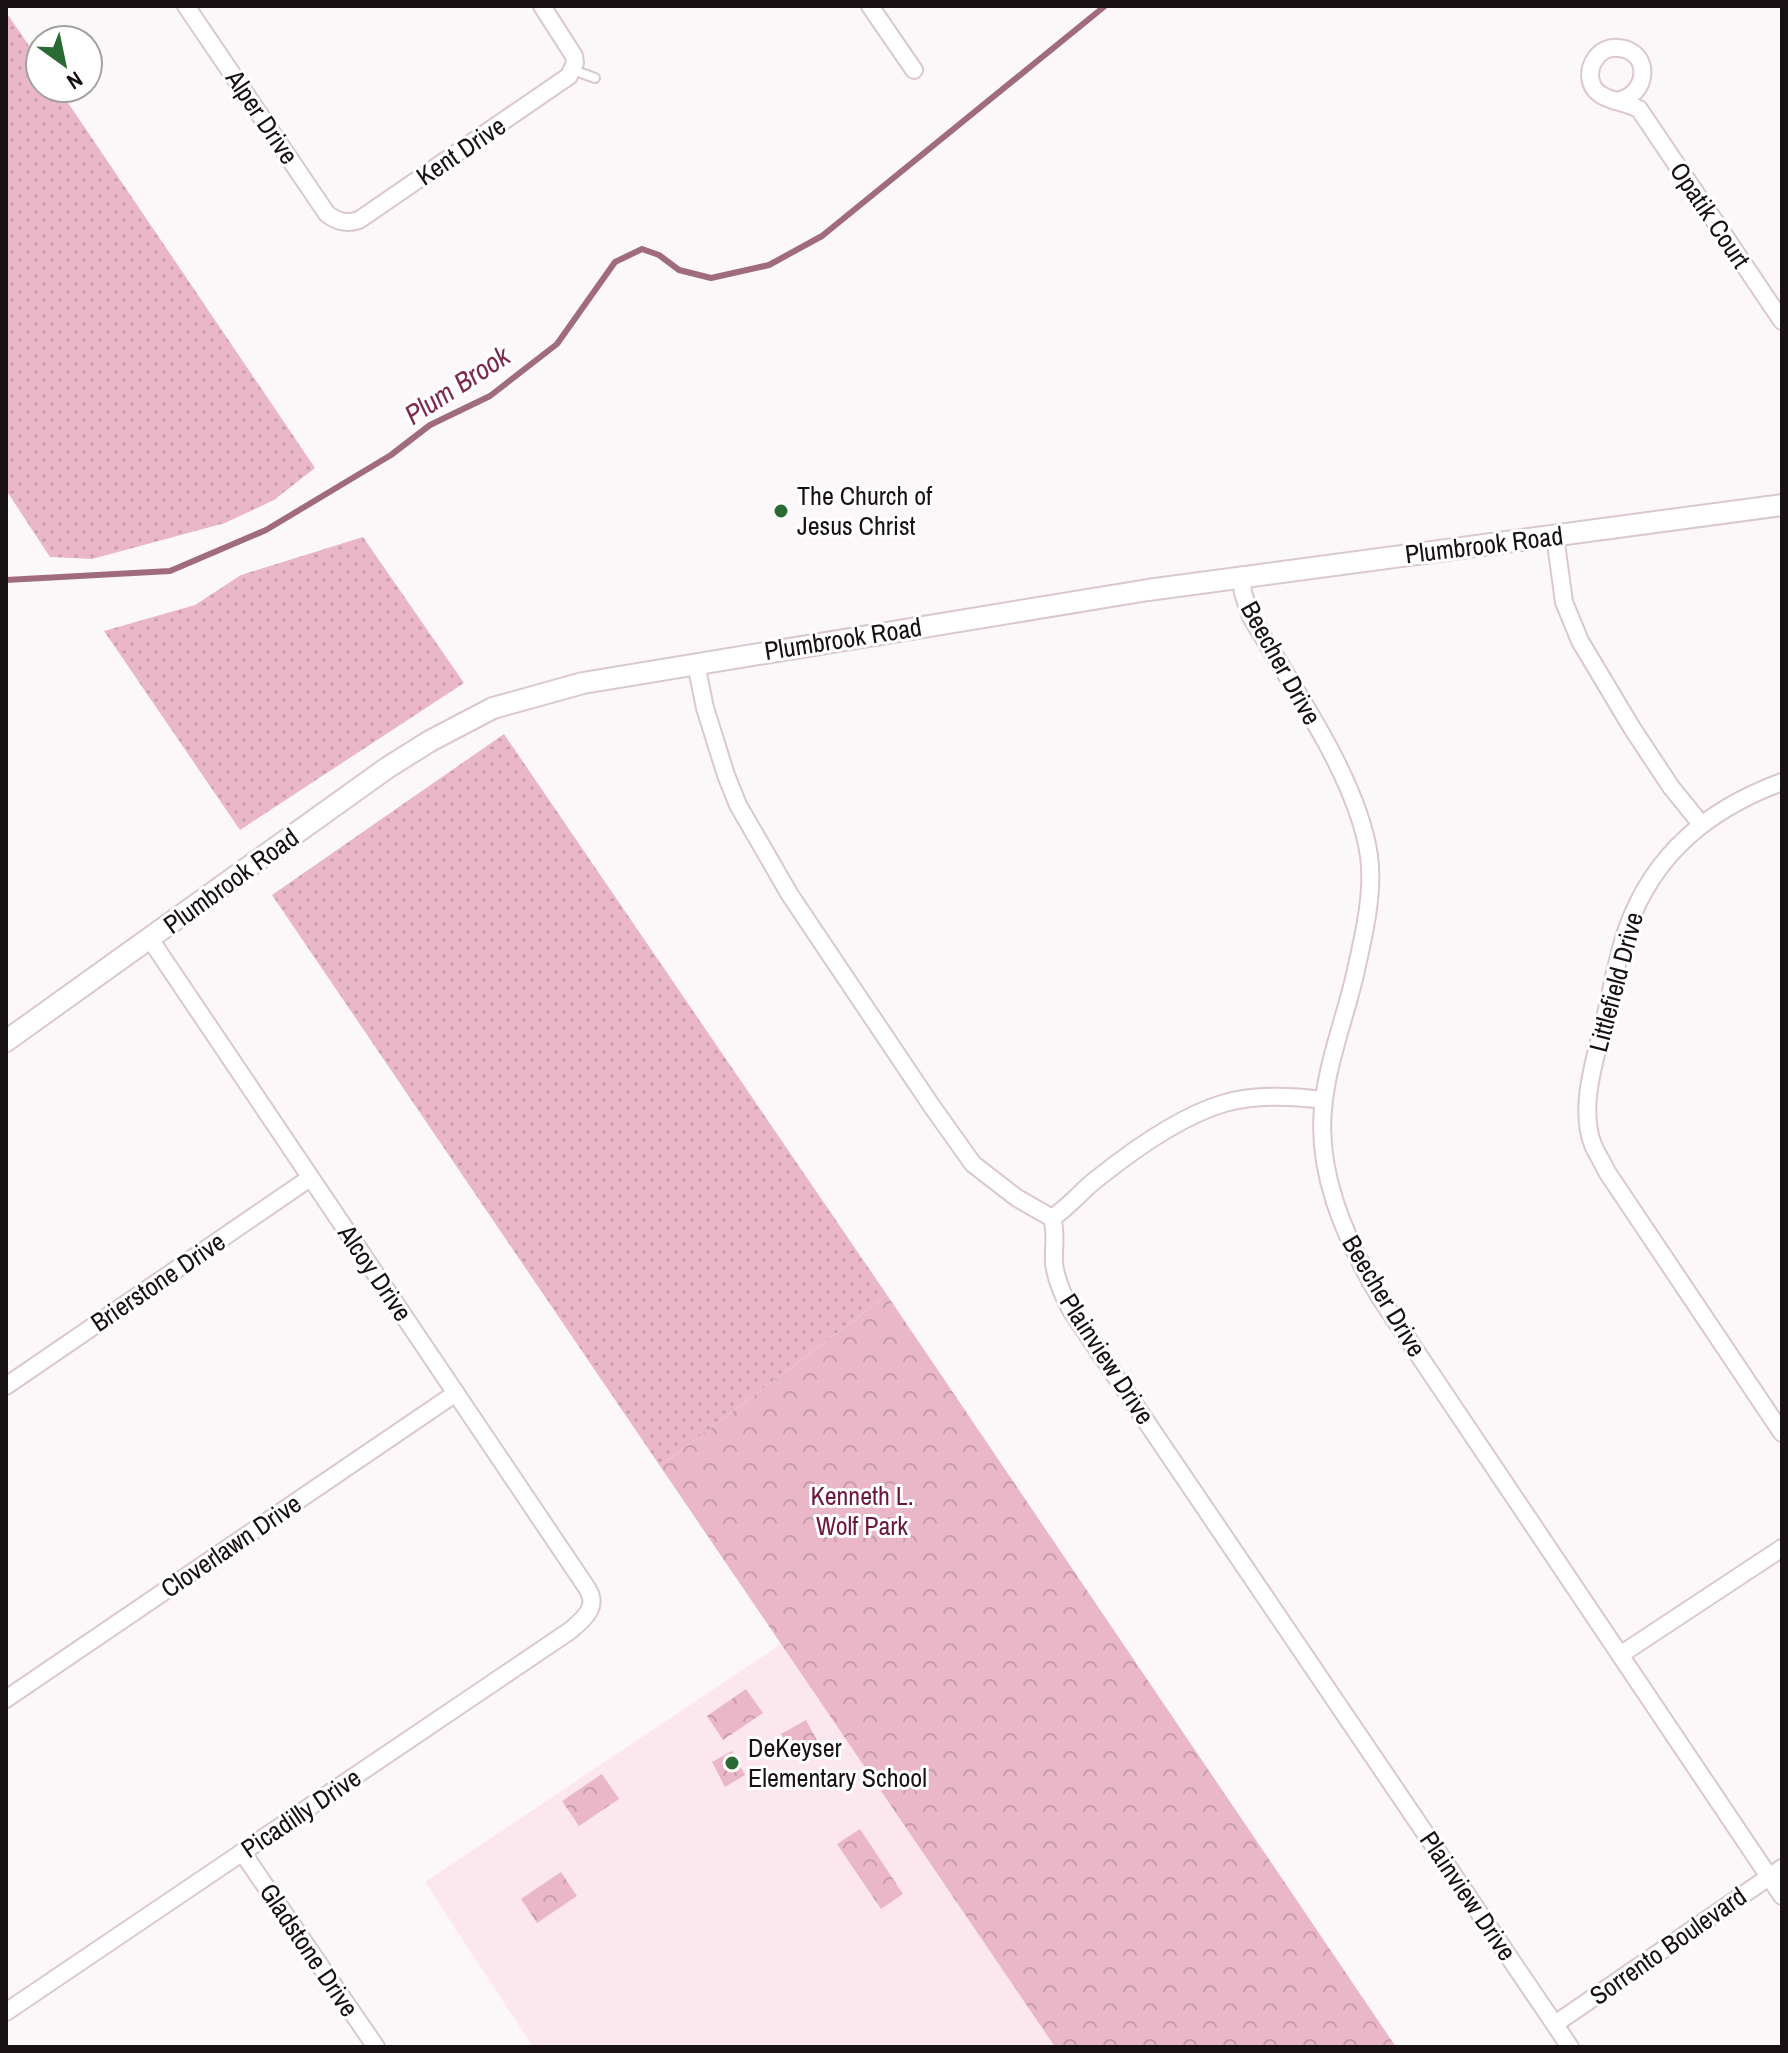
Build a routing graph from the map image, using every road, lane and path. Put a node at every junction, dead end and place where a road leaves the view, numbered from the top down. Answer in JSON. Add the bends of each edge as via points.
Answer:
{"nodes":[{"id":1,"x":186,"y":6,"type":"edge"},
{"id":2,"x":542,"y":6,"type":"edge"},
{"id":3,"x":870,"y":6,"type":"edge"},
{"id":4,"x":573,"y":70,"type":"junction"},
{"id":5,"x":914,"y":70,"type":"dead end"},
{"id":6,"x":595,"y":78,"type":"dead end"},
{"id":7,"x":1642,"y":82,"type":"junction"},
{"id":8,"x":1615,"y":101,"type":"junction"},
{"id":9,"x":1639,"y":109,"type":"junction"},
{"id":10,"x":343,"y":222,"type":"joint"},
{"id":11,"x":1782,"y":321,"type":"edge"},
{"id":12,"x":1782,"y":505,"type":"edge"},
{"id":13,"x":1555,"y":536,"type":"junction"},
{"id":14,"x":1241,"y":576,"type":"junction"},
{"id":15,"x":696,"y":664,"type":"junction"},
{"id":16,"x":1782,"y":782,"type":"edge"},
{"id":17,"x":1701,"y":824,"type":"junction"},
{"id":18,"x":150,"y":939,"type":"junction"},
{"id":19,"x":6,"y":1041,"type":"edge"},
{"id":20,"x":1323,"y":1100,"type":"junction"},
{"id":21,"x":310,"y":1178,"type":"junction"},
{"id":22,"x":1052,"y":1218,"type":"junction"},
{"id":23,"x":6,"y":1386,"type":"edge"},
{"id":24,"x":456,"y":1393,"type":"junction"},
{"id":25,"x":1782,"y":1433,"type":"edge"},
{"id":26,"x":1782,"y":1548,"type":"edge"},
{"id":27,"x":591,"y":1609,"type":"joint"},
{"id":28,"x":1620,"y":1655,"type":"junction"},
{"id":29,"x":6,"y":1699,"type":"edge"},
{"id":30,"x":242,"y":1852,"type":"junction"},
{"id":31,"x":1775,"y":1872,"type":"edge"},
{"id":32,"x":1782,"y":1896,"type":"edge"},
{"id":33,"x":6,"y":2012,"type":"edge"},
{"id":34,"x":1555,"y":2024,"type":"junction"},
{"id":35,"x":376,"y":2047,"type":"edge"},
{"id":36,"x":1570,"y":2047,"type":"edge"}],
"edges":[{"from":1,"to":10,"type":"street","name":"Alper Drive","via":[[327,214]]},
{"from":2,"to":4,"type":"street","via":[[571,48]]},
{"from":3,"to":5,"type":"street"},
{"from":4,"to":6,"type":"lane"},
{"from":4,"to":10,"type":"street","name":"Kent Drive","via":[[359,220]]},
{"from":7,"to":8,"type":"street","via":[[1631,96]]},
{"from":7,"to":8,"type":"street","via":[[1642,65],[1630,51],[1604,51],[1592,64],[1591,80],[1600,94]]},
{"from":7,"to":9,"type":"street"},
{"from":8,"to":9,"type":"street"},
{"from":9,"to":11,"type":"street","name":"Opatik Court"},
{"from":12,"to":13,"type":"street","name":"Plumbrook Road"},
{"from":13,"to":14,"type":"street","name":"Plumbrook Road"},
{"from":13,"to":17,"type":"street","via":[[1564,602],[1580,641],[1648,752]]},
{"from":14,"to":15,"type":"street","name":"Plumbrook Road"},
{"from":14,"to":20,"type":"street","name":"Beecher Drive","via":[[1251,617],[1341,771],[1369,858],[1362,945]]},
{"from":15,"to":18,"type":"street","name":"Plumbrook Road","via":[[535,695],[461,724],[387,768]]},
{"from":15,"to":22,"type":"street","via":[[726,775],[790,895],[973,1164]]},
{"from":16,"to":17,"type":"street","name":"Littlefield Drive","via":[[1734,802]]},
{"from":17,"to":25,"type":"street","name":"Littlefield Drive","via":[[1660,868],[1626,930],[1593,1067],[1589,1126],[1607,1172]]},
{"from":18,"to":19,"type":"street","name":"Plumbrook Road"},
{"from":18,"to":21,"type":"street","name":"Alcoy Drive"},
{"from":20,"to":22,"type":"street","via":[[1259,1097],[1209,1108],[1112,1167]]},
{"from":20,"to":28,"type":"street","name":"Beecher Drive","via":[[1326,1170],[1359,1261]]},
{"from":21,"to":23,"type":"street","name":"Brierstone Drive"},
{"from":21,"to":24,"type":"street","name":"Alcoy Drive"},
{"from":22,"to":34,"type":"street","name":"Plainview Drive","via":[[1057,1279],[1072,1312]]},
{"from":24,"to":27,"type":"street","name":"Alcoy Drive","via":[[592,1595]]},
{"from":24,"to":29,"type":"street","name":"Cloverlawn Drive"},
{"from":26,"to":28,"type":"street"},
{"from":27,"to":30,"type":"street","name":"Picadilly Drive","via":[[571,1630]]},
{"from":28,"to":31,"type":"street","name":"Beecher Drive"},
{"from":30,"to":33,"type":"street","name":"Picadilly Drive"},
{"from":30,"to":35,"type":"street","name":"Gladstone Drive"},
{"from":31,"to":32,"type":"street","name":"Beecher Drive"},
{"from":31,"to":34,"type":"street","name":"Sorrento Boulevard"},
{"from":34,"to":36,"type":"street","name":"Plainview Drive"}]}
